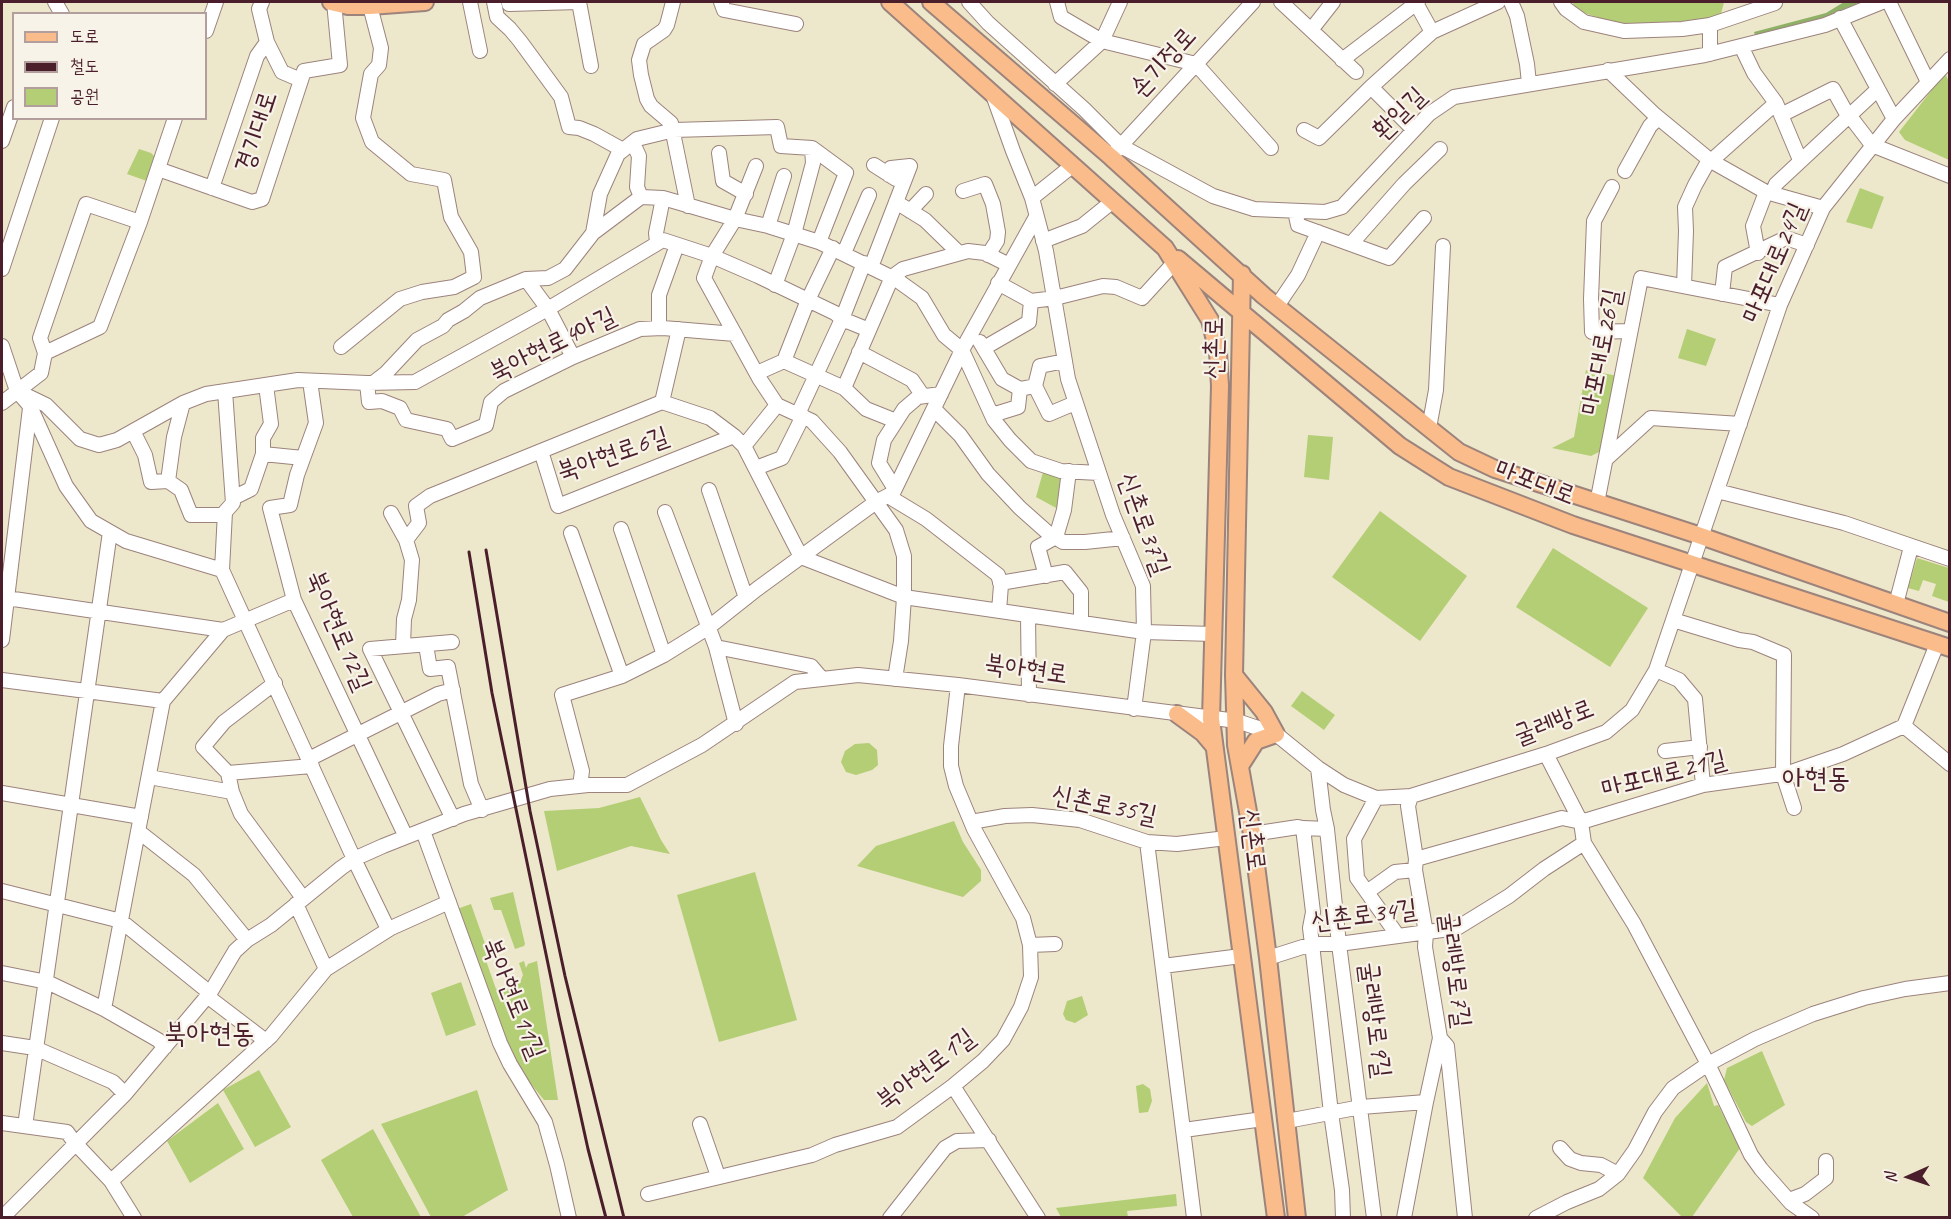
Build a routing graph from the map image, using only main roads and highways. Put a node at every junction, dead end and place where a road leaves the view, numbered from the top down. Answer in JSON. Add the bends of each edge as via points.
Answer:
{"nodes":[{"id":1,"x":333,"y":2,"type":"edge"},
{"id":2,"x":425,"y":2,"type":"edge"},
{"id":3,"x":931,"y":2,"type":"edge"},
{"id":4,"x":394,"y":3,"type":"edge"},
{"id":5,"x":896,"y":5,"type":"edge"},
{"id":6,"x":942,"y":7,"type":"edge"},
{"id":7,"x":1170,"y":255,"type":"junction"},
{"id":8,"x":1242,"y":274,"type":"junction"},
{"id":9,"x":1241,"y":312,"type":"junction"},
{"id":10,"x":1950,"y":623,"type":"edge"},
{"id":11,"x":1943,"y":646,"type":"edge"},
{"id":12,"x":1234,"y":675,"type":"junction"},
{"id":13,"x":1212,"y":688,"type":"junction"},
{"id":14,"x":1223,"y":720,"type":"junction"},
{"id":15,"x":1214,"y":746,"type":"junction"},
{"id":16,"x":1240,"y":766,"type":"junction"},
{"id":17,"x":1276,"y":1218,"type":"edge"},
{"id":18,"x":1297,"y":1218,"type":"edge"}],
"edges":[{"from":1,"to":4,"type":"main road","name":"경기대로","via":[[348,6]]},
{"from":2,"to":4,"type":"main road","name":"경기대로"},
{"from":3,"to":6,"type":"main road"},
{"from":5,"to":7,"type":"main road","name":"신촌로"},
{"from":6,"to":8,"type":"main road","via":[[1116,152]]},
{"from":7,"to":9,"type":"main road","name":"마포대로"},
{"from":7,"to":13,"type":"main road","name":"신촌로","via":[[1210,320],[1219,365]]},
{"from":8,"to":9,"type":"main road","name":"신촌로"},
{"from":8,"to":10,"type":"main road","name":"마포대로","via":[[1264,296],[1459,452],[1495,469]]},
{"from":9,"to":11,"type":"main road","name":"마포대로","via":[[1400,446],[1449,477],[1573,525]]},
{"from":9,"to":12,"type":"main road","name":"신촌로"},
{"from":12,"to":14,"type":"main road","name":"신촌로"},
{"from":12,"to":16,"type":"main road","via":[[1276,734],[1256,741]]},
{"from":13,"to":14,"type":"main road","name":"신촌로"},
{"from":13,"to":15,"type":"main road","via":[[1195,711],[1182,715]]},
{"from":14,"to":15,"type":"main road","name":"신촌로"},
{"from":14,"to":16,"type":"main road","name":"신촌로","via":[[1236,745]]},
{"from":15,"to":17,"type":"main road","name":"신촌로"},
{"from":16,"to":18,"type":"main road","name":"신촌로","via":[[1268,958]]}]}
